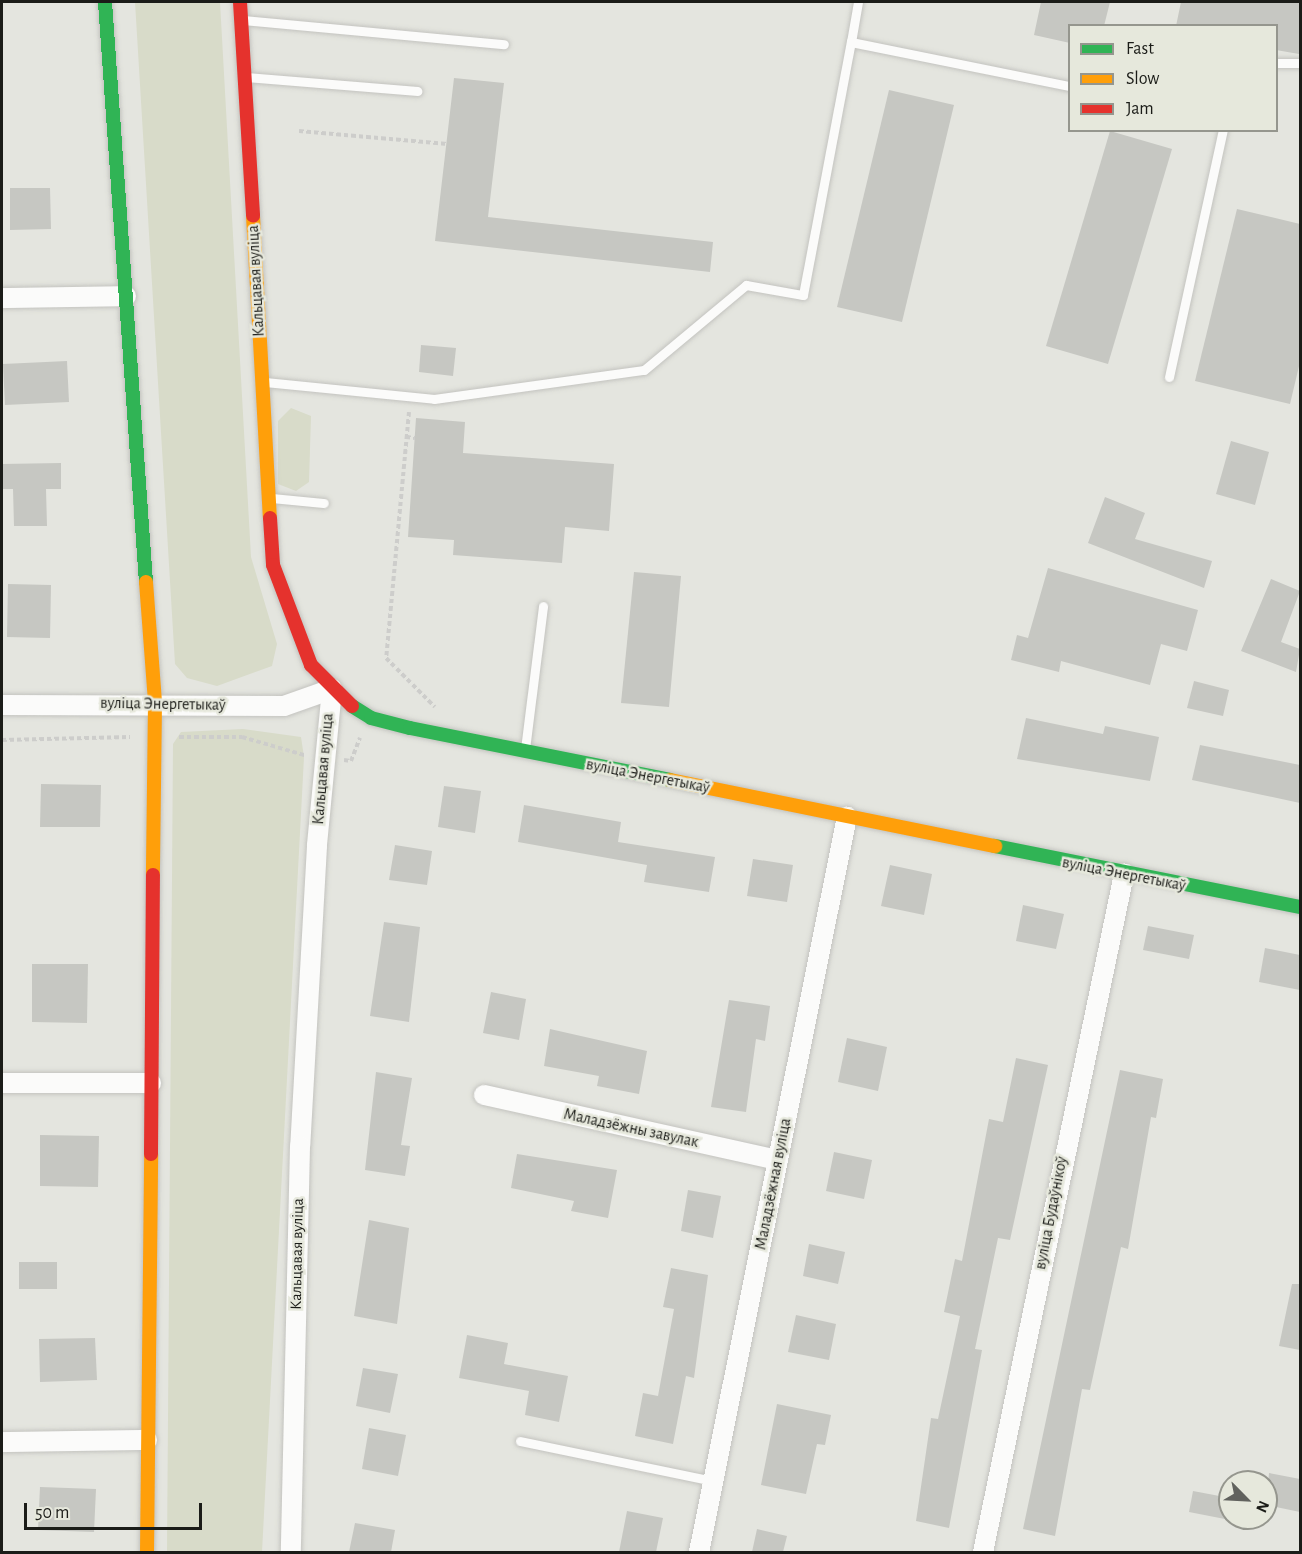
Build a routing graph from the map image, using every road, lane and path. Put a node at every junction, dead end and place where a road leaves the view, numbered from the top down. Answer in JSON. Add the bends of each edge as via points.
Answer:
{"nodes":[{"id":1,"x":105,"y":2,"type":"edge"},
{"id":2,"x":240,"y":2,"type":"edge"},
{"id":3,"x":858,"y":2,"type":"edge"},
{"id":4,"x":241,"y":20,"type":"junction"},
{"id":5,"x":850,"y":42,"type":"junction"},
{"id":6,"x":504,"y":44,"type":"dead end"},
{"id":7,"x":1278,"y":63,"type":"edge"},
{"id":8,"x":1300,"y":63,"type":"edge"},
{"id":9,"x":244,"y":77,"type":"junction"},
{"id":10,"x":1068,"y":86,"type":"edge"},
{"id":11,"x":417,"y":91,"type":"dead end"},
{"id":12,"x":299,"y":131,"type":"dead end"},
{"id":13,"x":1224,"y":132,"type":"edge"},
{"id":14,"x":447,"y":144,"type":"dead end"},
{"id":15,"x":126,"y":296,"type":"junction"},
{"id":16,"x":2,"y":298,"type":"edge"},
{"id":17,"x":1170,"y":377,"type":"dead end"},
{"id":18,"x":262,"y":382,"type":"junction"},
{"id":19,"x":406,"y":437,"type":"dead end"},
{"id":20,"x":415,"y":438,"type":"dead end"},
{"id":21,"x":269,"y":498,"type":"junction"},
{"id":22,"x":324,"y":503,"type":"dead end"},
{"id":23,"x":543,"y":606,"type":"dead end"},
{"id":24,"x":332,"y":689,"type":"junction"},
{"id":25,"x":155,"y":703,"type":"junction"},
{"id":26,"x":2,"y":705,"type":"edge"},
{"id":27,"x":525,"y":751,"type":"junction"},
{"id":28,"x":847,"y":816,"type":"junction"},
{"id":29,"x":1124,"y":874,"type":"junction"},
{"id":30,"x":1300,"y":907,"type":"edge"},
{"id":31,"x":2,"y":1083,"type":"edge"},
{"id":32,"x":151,"y":1083,"type":"junction"},
{"id":33,"x":484,"y":1095,"type":"dead end"},
{"id":34,"x":778,"y":1160,"type":"junction"},
{"id":35,"x":147,"y":1440,"type":"junction"},
{"id":36,"x":2,"y":1442,"type":"edge"},
{"id":37,"x":520,"y":1442,"type":"dead end"},
{"id":38,"x":712,"y":1481,"type":"junction"},
{"id":39,"x":147,"y":1552,"type":"edge"},
{"id":40,"x":291,"y":1552,"type":"edge"},
{"id":41,"x":699,"y":1552,"type":"edge"},
{"id":42,"x":983,"y":1552,"type":"edge"}],
"edges":[{"from":1,"to":15,"type":"street"},
{"from":2,"to":4,"type":"street","name":"Кальцавая вуліца"},
{"from":3,"to":5,"type":"lane"},
{"from":4,"to":6,"type":"lane"},
{"from":4,"to":9,"type":"street","name":"Кальцавая вуліца"},
{"from":5,"to":10,"type":"lane"},
{"from":5,"to":18,"type":"lane","via":[[804,295],[746,285],[644,370],[434,399]]},
{"from":7,"to":8,"type":"lane"},
{"from":9,"to":11,"type":"lane"},
{"from":9,"to":18,"type":"street","name":"Кальцавая вуліца"},
{"from":12,"to":14,"type":"path"},
{"from":13,"to":17,"type":"lane"},
{"from":15,"to":16,"type":"street"},
{"from":15,"to":25,"type":"street"},
{"from":18,"to":21,"type":"street","name":"Кальцавая вуліца"},
{"from":19,"to":20,"type":"path"},
{"from":21,"to":22,"type":"lane"},
{"from":21,"to":24,"type":"street","name":"Кальцавая вуліца","via":[[273,565],[284,605],[310,665]]},
{"from":23,"to":27,"type":"lane"},
{"from":24,"to":25,"type":"street","name":"вуліца Энергетыкаў","via":[[284,706]]},
{"from":24,"to":27,"type":"street","name":"вуліца Энергетыкаў","via":[[371,718]]},
{"from":24,"to":40,"type":"street","name":"Кальцавая вуліца","via":[[316,846],[300,1146]]},
{"from":25,"to":26,"type":"street","name":"вуліца Энергетыкаў"},
{"from":25,"to":32,"type":"street"},
{"from":27,"to":28,"type":"street","name":"вуліца Энергетыкаў"},
{"from":28,"to":29,"type":"street","name":"вуліца Энергетыкаў"},
{"from":28,"to":34,"type":"street","name":"Маладзёжная вуліца"},
{"from":29,"to":30,"type":"street","name":"вуліца Энергетыкаў"},
{"from":29,"to":42,"type":"street","name":"вуліца Будаўнікоў"},
{"from":31,"to":32,"type":"street"},
{"from":32,"to":35,"type":"street"},
{"from":33,"to":34,"type":"street","name":"Маладзёжны завулак"},
{"from":34,"to":38,"type":"street","name":"Маладзёжная вуліца"},
{"from":35,"to":36,"type":"street"},
{"from":35,"to":39,"type":"street"},
{"from":37,"to":38,"type":"lane"},
{"from":38,"to":41,"type":"street","name":"Маладзёжная вуліца"}]}
